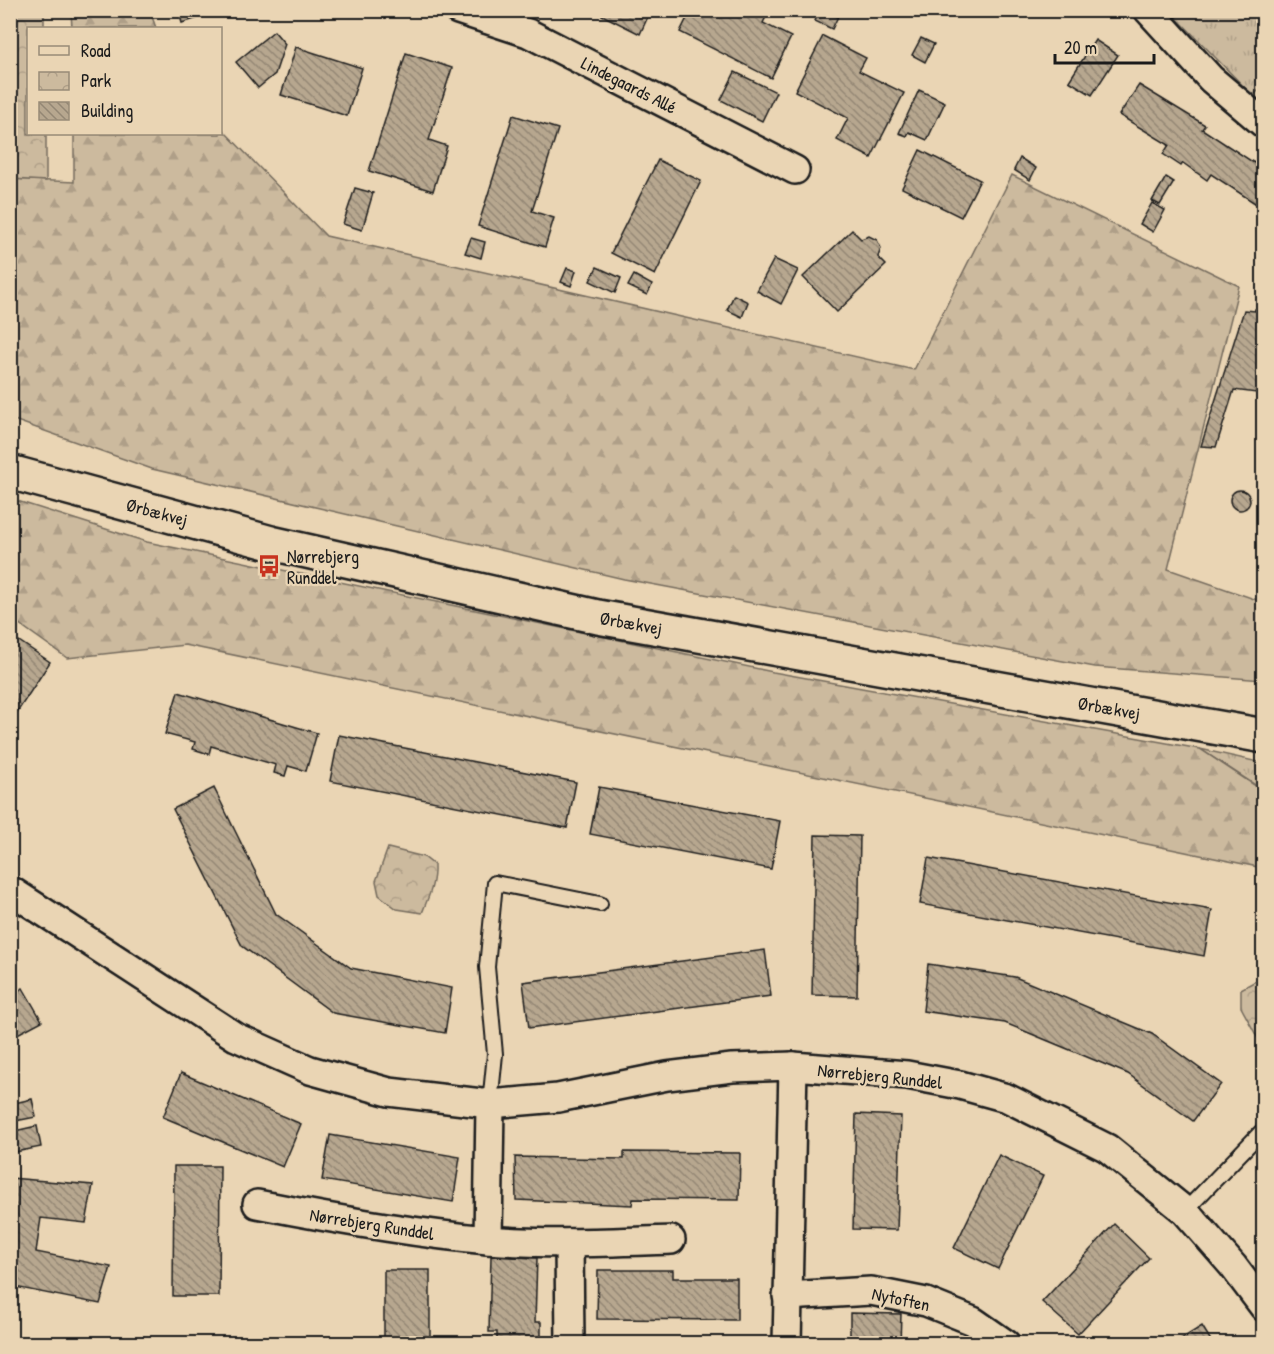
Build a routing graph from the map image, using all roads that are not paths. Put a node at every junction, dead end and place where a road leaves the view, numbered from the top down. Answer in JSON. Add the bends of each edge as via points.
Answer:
{"nodes":[{"id":1,"x":458,"y":10,"type":"edge"},
{"id":2,"x":1148,"y":10,"type":"edge"},
{"id":3,"x":1263,"y":124,"type":"edge"},
{"id":4,"x":795,"y":170,"type":"dead end"},
{"id":5,"x":10,"y":472,"type":"edge"},
{"id":6,"x":1262,"y":736,"type":"edge"},
{"id":7,"x":10,"y":890,"type":"edge"},
{"id":8,"x":600,"y":904,"type":"dead end"},
{"id":9,"x":793,"y":1066,"type":"junction"},
{"id":10,"x":490,"y":1104,"type":"junction"},
{"id":11,"x":1263,"y":1129,"type":"edge"},
{"id":12,"x":257,"y":1204,"type":"dead end"},
{"id":13,"x":1185,"y":1210,"type":"junction"},
{"id":14,"x":488,"y":1240,"type":"junction"},
{"id":15,"x":671,"y":1240,"type":"dead end"},
{"id":16,"x":569,"y":1243,"type":"junction"},
{"id":17,"x":787,"y":1296,"type":"junction"},
{"id":18,"x":1263,"y":1307,"type":"edge"},
{"id":19,"x":570,"y":1344,"type":"edge"},
{"id":20,"x":787,"y":1344,"type":"edge"},
{"id":21,"x":1006,"y":1344,"type":"edge"}],
"edges":[{"from":1,"to":4,"type":"street","name":"Lindegaards Allé","via":[[528,33]]},
{"from":2,"to":3,"type":"street","via":[[1211,79]]},
{"from":5,"to":6,"type":"main road","name":"Ørbækvej","via":[[271,543],[598,617]]},
{"from":7,"to":10,"type":"street","name":"Nørrebjerg Runddel","via":[[236,1037],[310,1070],[389,1092]]},
{"from":8,"to":10,"type":"lane","via":[[495,883],[486,968],[495,1054]]},
{"from":9,"to":10,"type":"street","name":"Nørrebjerg Runddel","via":[[689,1073],[558,1098]]},
{"from":9,"to":13,"type":"street","name":"Nørrebjerg Runddel","via":[[907,1075],[1007,1098],[1107,1148]]},
{"from":9,"to":17,"type":"street"},
{"from":10,"to":14,"type":"street"},
{"from":11,"to":13,"type":"lane"},
{"from":12,"to":14,"type":"street","name":"Nørrebjerg Runddel","via":[[363,1225]]},
{"from":13,"to":18,"type":"street","name":"Nørrebjerg Runddel"},
{"from":14,"to":16,"type":"street","name":"Nørrebjerg Runddel"},
{"from":15,"to":16,"type":"street","name":"Nørrebjerg Runddel"},
{"from":16,"to":19,"type":"street"},
{"from":17,"to":20,"type":"street"},
{"from":17,"to":21,"type":"street","name":"Nytoften","via":[[871,1291],[926,1302],[973,1321]]}]}
